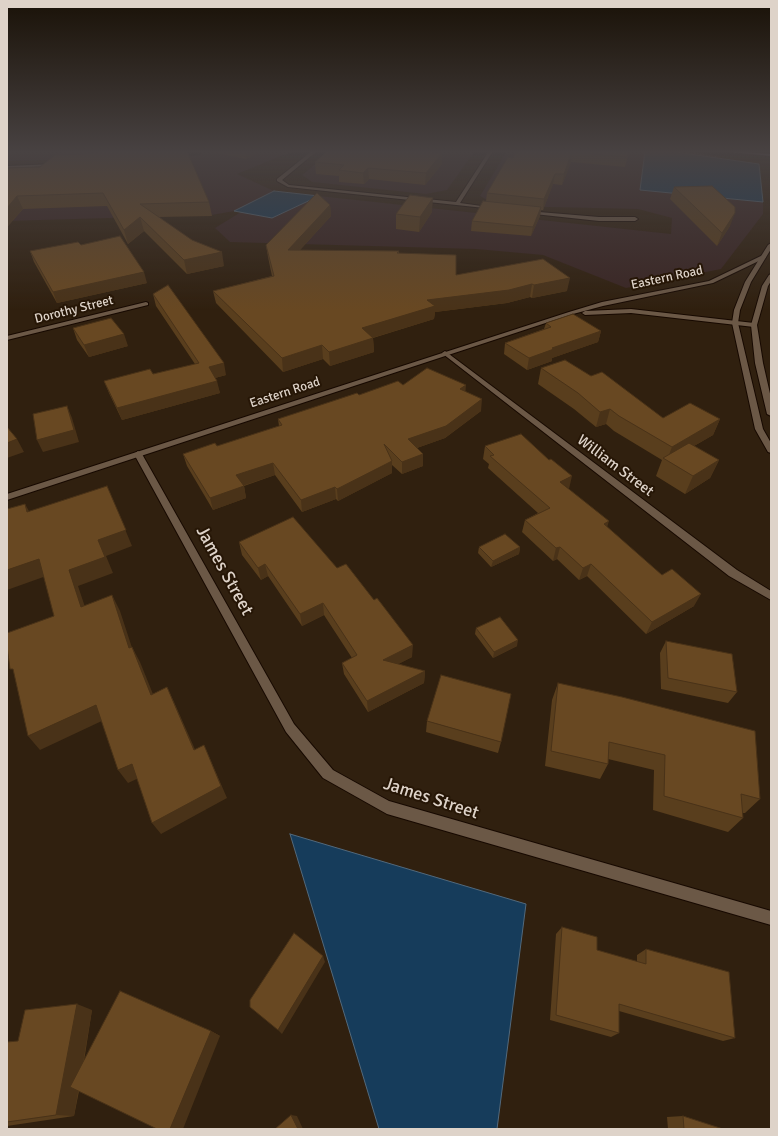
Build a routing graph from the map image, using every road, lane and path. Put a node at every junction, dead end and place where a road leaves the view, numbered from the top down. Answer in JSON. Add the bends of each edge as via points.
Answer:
{"nodes":[{"id":1,"x":457,"y":204,"type":"edge"},
{"id":2,"x":496,"y":208,"type":"edge"},
{"id":3,"x":520,"y":211,"type":"edge"},
{"id":4,"x":635,"y":219,"type":"dead end"},
{"id":5,"x":771,"y":245,"type":"edge"},
{"id":6,"x":764,"y":256,"type":"junction"},
{"id":7,"x":771,"y":276,"type":"edge"},
{"id":8,"x":146,"y":304,"type":"dead end"},
{"id":9,"x":572,"y":313,"type":"junction"},
{"id":10,"x":735,"y":323,"type":"junction"},
{"id":11,"x":754,"y":325,"type":"junction"},
{"id":12,"x":7,"y":338,"type":"edge"},
{"id":13,"x":445,"y":353,"type":"junction"},
{"id":14,"x":771,"y":414,"type":"edge"},
{"id":15,"x":771,"y":450,"type":"edge"},
{"id":16,"x":138,"y":454,"type":"junction"},
{"id":17,"x":7,"y":497,"type":"edge"},
{"id":18,"x":771,"y":596,"type":"edge"},
{"id":19,"x":771,"y":918,"type":"edge"}],
"edges":[{"from":1,"to":2,"type":"street"},
{"from":3,"to":4,"type":"street","via":[[599,219]]},
{"from":5,"to":6,"type":"street"},
{"from":6,"to":9,"type":"street","name":"Eastern Road","via":[[711,282],[602,304]]},
{"from":6,"to":10,"type":"street","via":[[748,282],[737,310]]},
{"from":7,"to":11,"type":"street","via":[[765,286]]},
{"from":8,"to":12,"type":"street","name":"Dorothy Street"},
{"from":9,"to":10,"type":"street","name":"Eastern Road","via":[[631,311]]},
{"from":9,"to":13,"type":"street","name":"Eastern Road"},
{"from":10,"to":11,"type":"street","name":"Eastern Road"},
{"from":10,"to":15,"type":"street","via":[[759,429]]},
{"from":11,"to":14,"type":"street","via":[[759,363]]},
{"from":13,"to":16,"type":"street","name":"Eastern Road"},
{"from":13,"to":18,"type":"street","name":"William Street","via":[[733,573]]},
{"from":16,"to":17,"type":"street","name":"Eastern Road"},
{"from":16,"to":19,"type":"street","name":"James Street","via":[[290,728],[328,774],[386,807]]}]}
